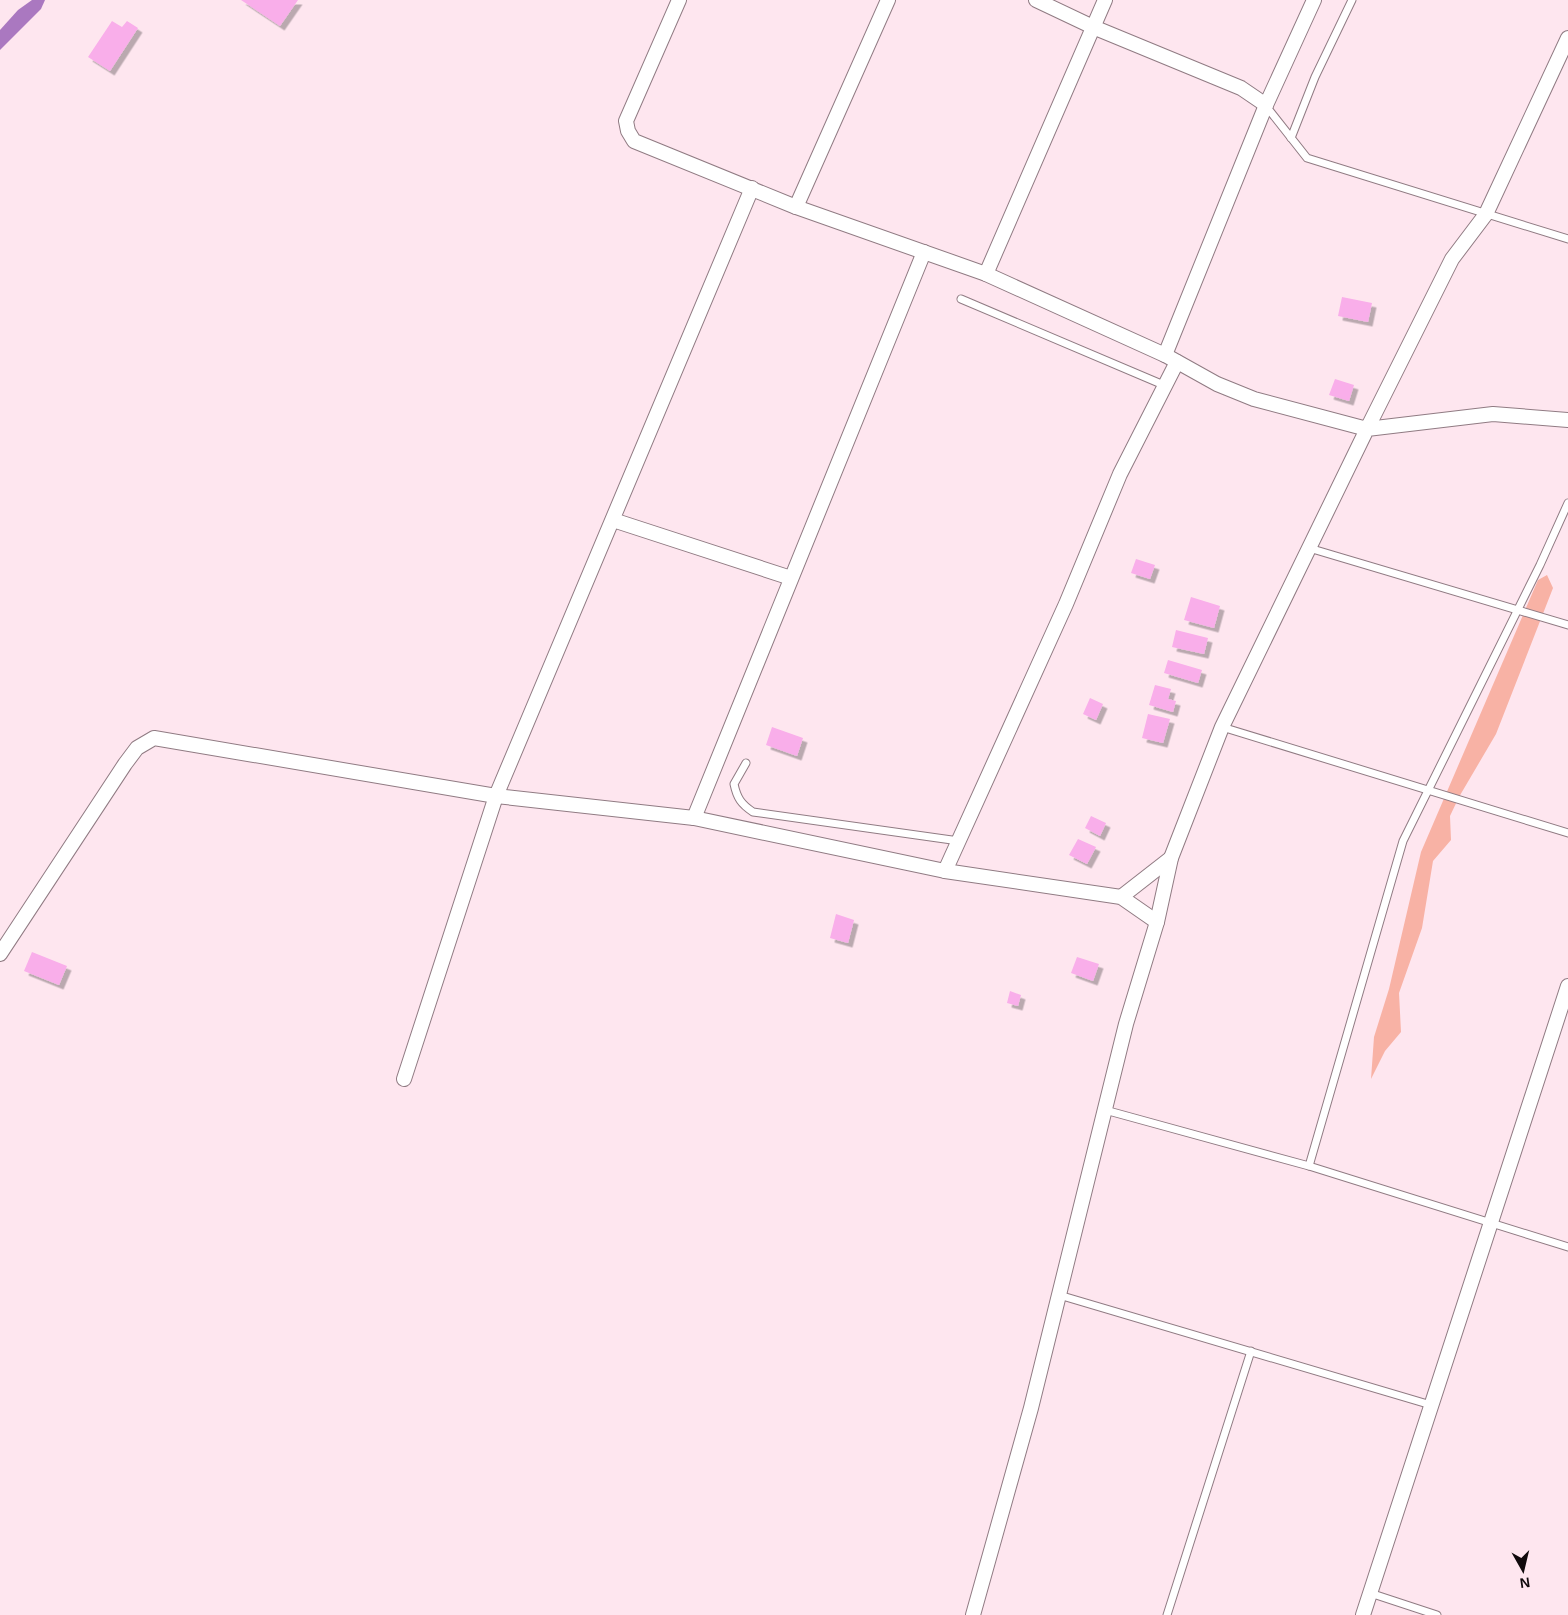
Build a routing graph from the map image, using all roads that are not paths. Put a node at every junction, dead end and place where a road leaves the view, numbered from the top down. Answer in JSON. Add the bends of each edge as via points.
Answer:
{"nodes":[{"id":1,"x":679,"y":0,"type":"edge"},
{"id":2,"x":888,"y":0,"type":"edge"},
{"id":3,"x":1036,"y":0,"type":"edge"},
{"id":4,"x":1105,"y":0,"type":"edge"},
{"id":5,"x":1314,"y":0,"type":"edge"},
{"id":6,"x":1352,"y":0,"type":"edge"},
{"id":7,"x":1093,"y":26,"type":"junction"},
{"id":8,"x":1568,"y":38,"type":"edge"},
{"id":9,"x":1266,"y":106,"type":"junction"},
{"id":10,"x":1291,"y":138,"type":"junction"},
{"id":11,"x":752,"y":188,"type":"junction"},
{"id":12,"x":796,"y":207,"type":"junction"},
{"id":13,"x":1486,"y":214,"type":"junction"},
{"id":14,"x":1568,"y":239,"type":"edge"},
{"id":15,"x":924,"y":252,"type":"junction"},
{"id":16,"x":986,"y":274,"type":"junction"},
{"id":17,"x":961,"y":299,"type":"dead end"},
{"id":18,"x":1171,"y":358,"type":"junction"},
{"id":19,"x":1166,"y":386,"type":"junction"},
{"id":20,"x":1568,"y":420,"type":"edge"},
{"id":21,"x":1367,"y":428,"type":"junction"},
{"id":22,"x":1568,"y":503,"type":"edge"},
{"id":23,"x":613,"y":520,"type":"junction"},
{"id":24,"x":1309,"y":548,"type":"junction"},
{"id":25,"x":791,"y":578,"type":"junction"},
{"id":26,"x":1518,"y":610,"type":"junction"},
{"id":27,"x":1568,"y":625,"type":"edge"},
{"id":28,"x":1222,"y":727,"type":"junction"},
{"id":29,"x":746,"y":763,"type":"dead end"},
{"id":30,"x":1428,"y":790,"type":"junction"},
{"id":31,"x":496,"y":796,"type":"junction"},
{"id":32,"x":694,"y":818,"type":"junction"},
{"id":33,"x":1568,"y":833,"type":"edge"},
{"id":34,"x":959,"y":841,"type":"junction"},
{"id":35,"x":1171,"y":858,"type":"junction"},
{"id":36,"x":945,"y":871,"type":"junction"},
{"id":37,"x":1120,"y":897,"type":"junction"},
{"id":38,"x":1157,"y":922,"type":"junction"},
{"id":39,"x":0,"y":954,"type":"edge"},
{"id":40,"x":1568,"y":986,"type":"edge"},
{"id":41,"x":404,"y":1079,"type":"dead end"},
{"id":42,"x":1105,"y":1110,"type":"junction"},
{"id":43,"x":1309,"y":1166,"type":"junction"},
{"id":44,"x":1490,"y":1223,"type":"junction"},
{"id":45,"x":1568,"y":1247,"type":"edge"},
{"id":46,"x":1059,"y":1295,"type":"junction"},
{"id":47,"x":1251,"y":1351,"type":"junction"},
{"id":48,"x":1432,"y":1406,"type":"junction"},
{"id":49,"x":1370,"y":1593,"type":"junction"},
{"id":50,"x":974,"y":1615,"type":"edge"},
{"id":51,"x":1166,"y":1615,"type":"edge"},
{"id":52,"x":1363,"y":1615,"type":"edge"},
{"id":53,"x":1437,"y":1615,"type":"edge"}],
"edges":[{"from":1,"to":11,"type":"street","via":[[626,121],[628,131],[634,141]]},
{"from":2,"to":12,"type":"street"},
{"from":3,"to":7,"type":"street"},
{"from":4,"to":7,"type":"street"},
{"from":5,"to":9,"type":"street"},
{"from":6,"to":10,"type":"lane","via":[[1315,77]]},
{"from":7,"to":9,"type":"street","via":[[1241,88]]},
{"from":7,"to":16,"type":"street"},
{"from":8,"to":13,"type":"street"},
{"from":9,"to":10,"type":"lane"},
{"from":9,"to":18,"type":"street"},
{"from":10,"to":13,"type":"lane","via":[[1307,158]]},
{"from":11,"to":12,"type":"street"},
{"from":11,"to":23,"type":"street"},
{"from":12,"to":15,"type":"street"},
{"from":13,"to":14,"type":"lane"},
{"from":13,"to":21,"type":"street","via":[[1452,259]]},
{"from":15,"to":16,"type":"street"},
{"from":15,"to":25,"type":"street"},
{"from":16,"to":18,"type":"street"},
{"from":17,"to":19,"type":"lane"},
{"from":18,"to":19,"type":"street"},
{"from":18,"to":21,"type":"street","via":[[1217,384],[1254,399]]},
{"from":19,"to":34,"type":"street","via":[[1120,474],[1066,604]]},
{"from":20,"to":21,"type":"street","via":[[1493,414]]},
{"from":21,"to":24,"type":"street"},
{"from":22,"to":26,"type":"lane"},
{"from":23,"to":25,"type":"street"},
{"from":23,"to":31,"type":"street"},
{"from":24,"to":26,"type":"lane"},
{"from":24,"to":28,"type":"street"},
{"from":25,"to":32,"type":"street"},
{"from":26,"to":27,"type":"lane"},
{"from":26,"to":30,"type":"lane"},
{"from":28,"to":30,"type":"lane"},
{"from":28,"to":35,"type":"street"},
{"from":29,"to":34,"type":"lane","via":[[734,784],[736,796],[753,812]]},
{"from":30,"to":33,"type":"lane"},
{"from":30,"to":43,"type":"lane","via":[[1403,841]]},
{"from":31,"to":32,"type":"street"},
{"from":31,"to":39,"type":"street","via":[[154,738],[137,748],[125,764]]},
{"from":31,"to":41,"type":"street"},
{"from":32,"to":36,"type":"street"},
{"from":34,"to":36,"type":"street"},
{"from":35,"to":37,"type":"street"},
{"from":35,"to":38,"type":"street"},
{"from":36,"to":37,"type":"street"},
{"from":37,"to":38,"type":"street"},
{"from":38,"to":42,"type":"street","via":[[1126,1024]]},
{"from":40,"to":44,"type":"street"},
{"from":42,"to":43,"type":"lane"},
{"from":42,"to":46,"type":"street"},
{"from":43,"to":44,"type":"lane"},
{"from":44,"to":45,"type":"lane"},
{"from":44,"to":48,"type":"street"},
{"from":46,"to":47,"type":"lane"},
{"from":46,"to":50,"type":"street"},
{"from":47,"to":48,"type":"lane"},
{"from":47,"to":51,"type":"lane"},
{"from":48,"to":49,"type":"street"},
{"from":49,"to":52,"type":"street"},
{"from":49,"to":53,"type":"lane"}]}
